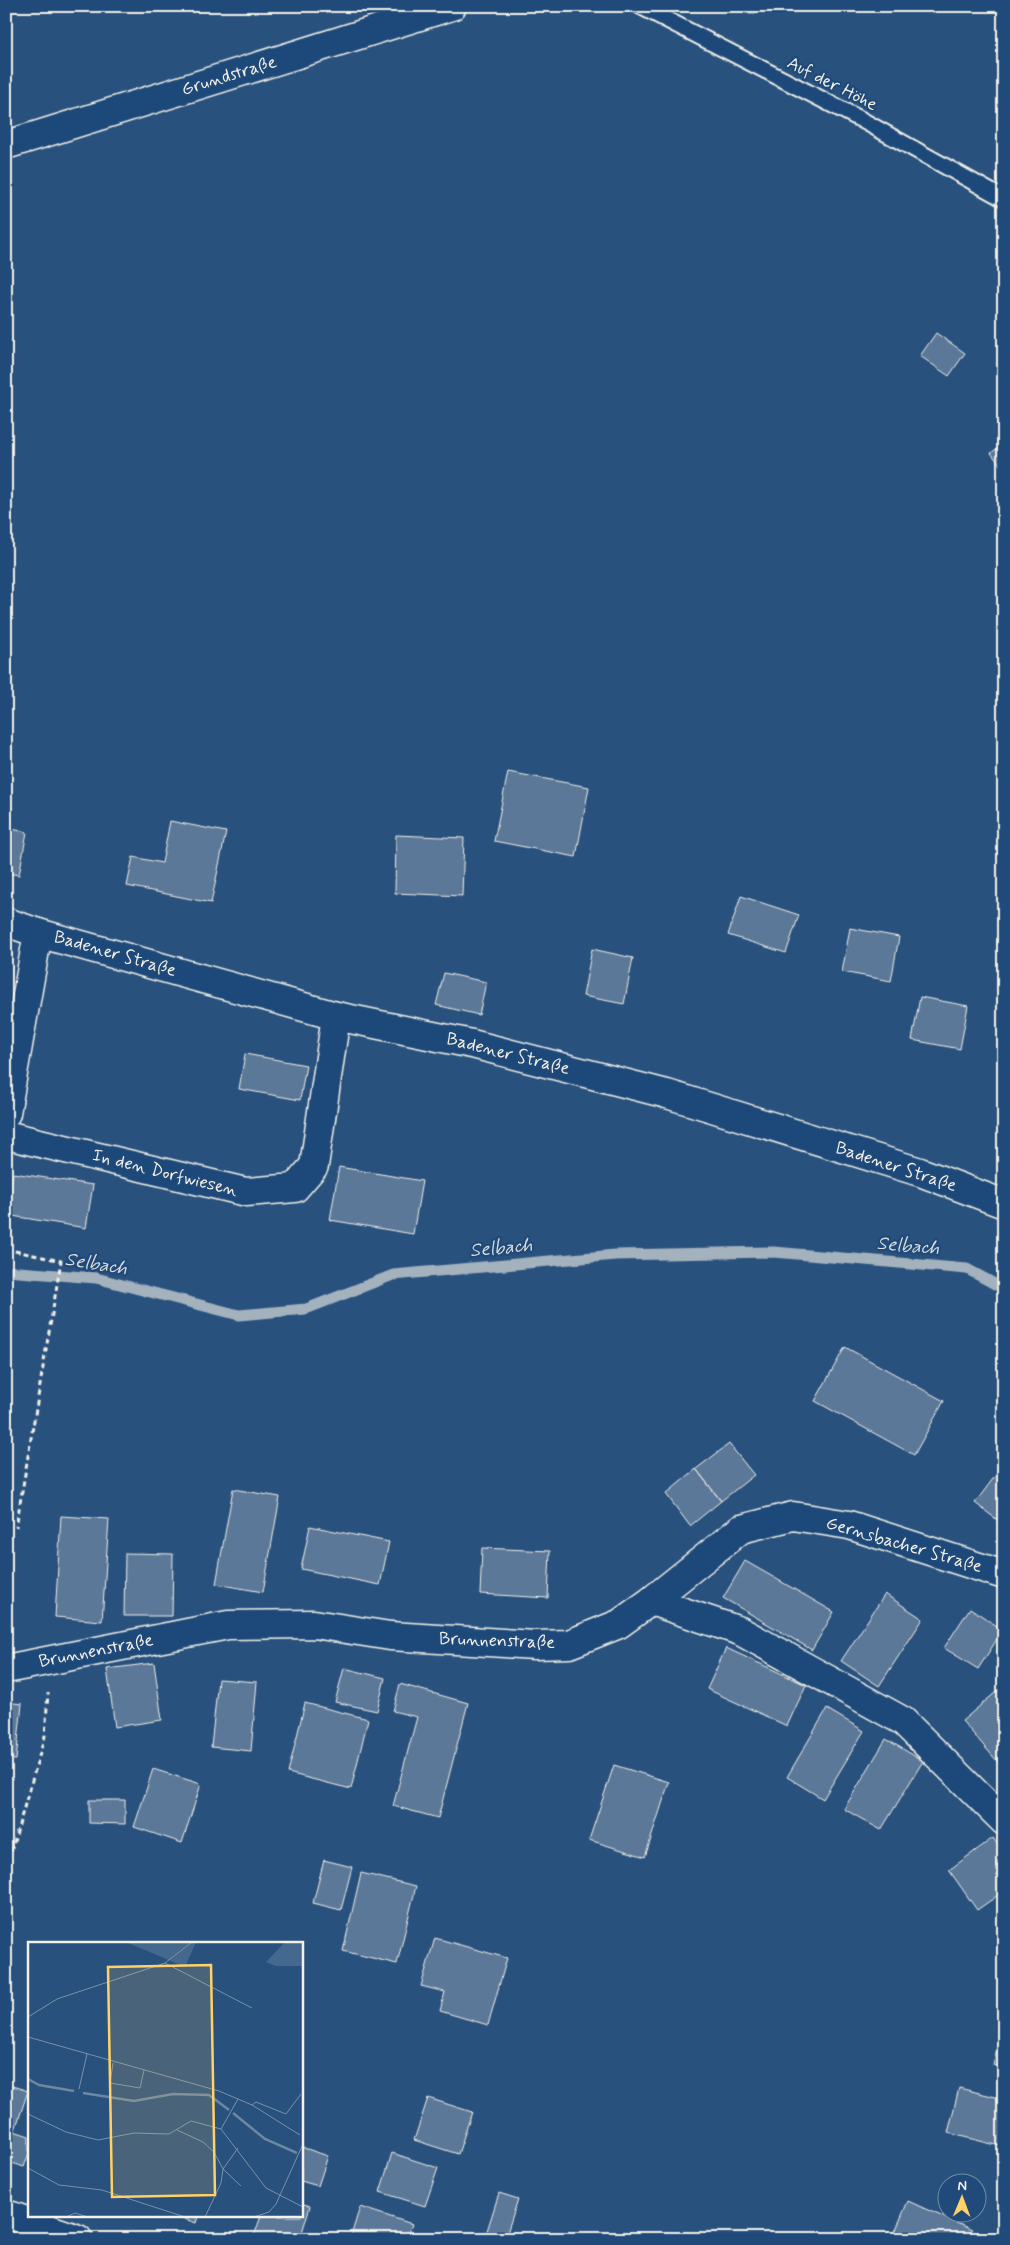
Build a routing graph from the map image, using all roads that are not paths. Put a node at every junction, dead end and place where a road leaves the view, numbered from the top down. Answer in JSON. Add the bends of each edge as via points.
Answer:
{"nodes":[{"id":1,"x":452,"y":6,"type":"edge"},
{"id":2,"x":640,"y":6,"type":"edge"},
{"id":3,"x":6,"y":145,"type":"edge"},
{"id":4,"x":1004,"y":199,"type":"edge"},
{"id":5,"x":6,"y":922,"type":"edge"},
{"id":6,"x":38,"y":933,"type":"junction"},
{"id":7,"x":336,"y":1016,"type":"junction"},
{"id":8,"x":6,"y":1113,"type":"edge"},
{"id":9,"x":6,"y":1134,"type":"edge"},
{"id":10,"x":1004,"y":1204,"type":"edge"},
{"id":11,"x":1004,"y":1574,"type":"edge"},
{"id":12,"x":651,"y":1601,"type":"junction"},
{"id":13,"x":6,"y":1669,"type":"edge"},
{"id":14,"x":1004,"y":1821,"type":"edge"},
{"id":15,"x":6,"y":2214,"type":"edge"},
{"id":16,"x":78,"y":2239,"type":"edge"}],
"edges":[{"from":1,"to":3,"type":"street","name":"Grundstraße"},
{"from":2,"to":4,"type":"lane","name":"Auf der Höhe","via":[[860,119]]},
{"from":5,"to":6,"type":"street","name":"Badener Straße"},
{"from":6,"to":7,"type":"street","name":"Badener Straße"},
{"from":6,"to":8,"type":"street"},
{"from":7,"to":9,"type":"street","name":"In den Dorfwiesen","via":[[314,1166],[295,1188],[246,1192]]},
{"from":7,"to":10,"type":"street","name":"Badener Straße","via":[[472,1044],[667,1094],[920,1172]]},
{"from":11,"to":12,"type":"street","name":"Gernsbacher Straße","via":[[849,1525],[793,1516],[741,1529]]},
{"from":12,"to":13,"type":"street","name":"Brunnenstraße","via":[[619,1624],[569,1644],[535,1645],[390,1636],[314,1624],[228,1625]]},
{"from":12,"to":14,"type":"street","via":[[740,1631],[902,1721]]},
{"from":15,"to":16,"type":"street"}]}
